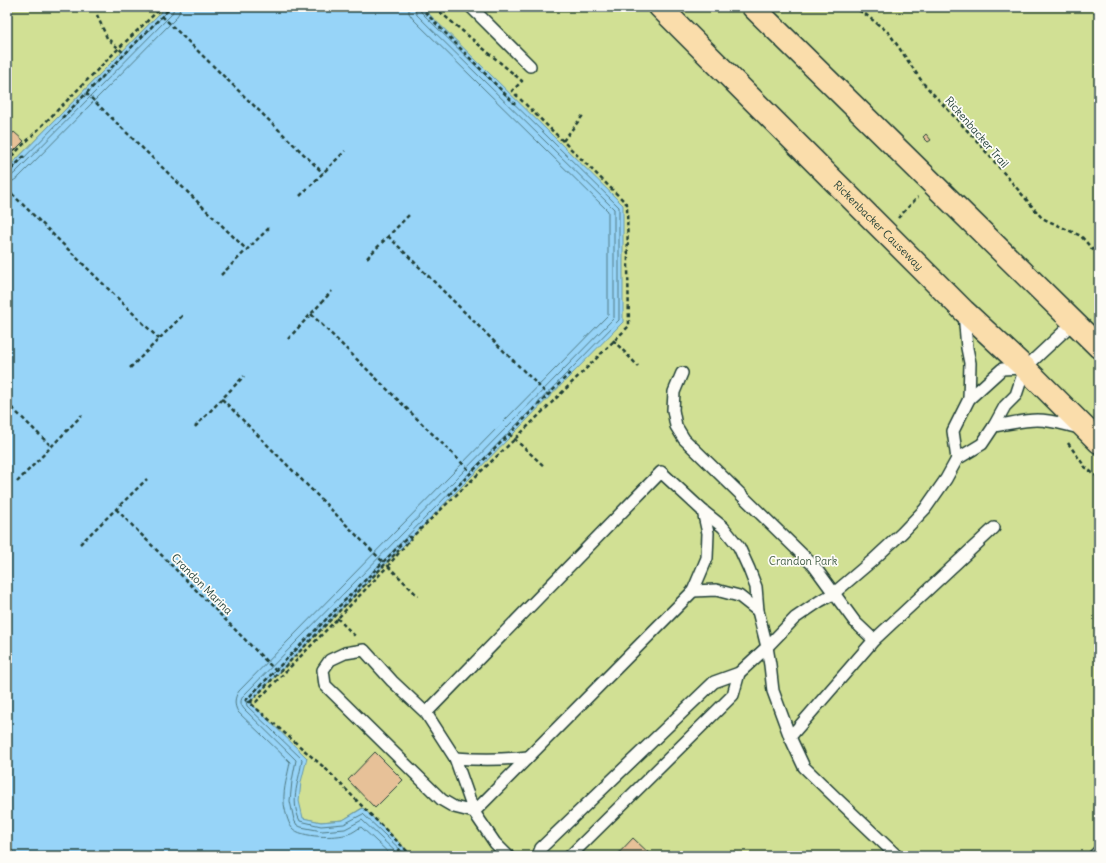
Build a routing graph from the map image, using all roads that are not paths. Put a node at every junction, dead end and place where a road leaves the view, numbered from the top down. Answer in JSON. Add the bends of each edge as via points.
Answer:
{"nodes":[{"id":1,"x":471,"y":7,"type":"edge"},
{"id":2,"x":660,"y":7,"type":"edge"},
{"id":3,"x":753,"y":7,"type":"edge"},
{"id":4,"x":530,"y":66,"type":"dead end"},
{"id":5,"x":964,"y":311,"type":"junction"},
{"id":6,"x":1074,"y":322,"type":"junction"},
{"id":7,"x":1099,"y":347,"type":"edge"},
{"id":8,"x":1024,"y":368,"type":"junction"},
{"id":9,"x":682,"y":372,"type":"dead end"},
{"id":10,"x":969,"y":398,"type":"junction"},
{"id":11,"x":994,"y":426,"type":"junction"},
{"id":12,"x":1093,"y":436,"type":"edge"},
{"id":13,"x":957,"y":459,"type":"junction"},
{"id":14,"x":703,"y":511,"type":"junction"},
{"id":15,"x":994,"y":528,"type":"dead end"},
{"id":16,"x":693,"y":591,"type":"junction"},
{"id":17,"x":833,"y":594,"type":"junction"},
{"id":18,"x":758,"y":611,"type":"junction"},
{"id":19,"x":874,"y":640,"type":"junction"},
{"id":20,"x":767,"y":647,"type":"junction"},
{"id":21,"x":739,"y":673,"type":"junction"},
{"id":22,"x":426,"y":713,"type":"junction"},
{"id":23,"x":790,"y":737,"type":"junction"},
{"id":24,"x":528,"y":757,"type":"junction"},
{"id":25,"x":455,"y":758,"type":"junction"},
{"id":26,"x":474,"y":812,"type":"junction"},
{"id":27,"x":1099,"y":851,"type":"edge"},
{"id":28,"x":896,"y":855,"type":"edge"},
{"id":29,"x":508,"y":856,"type":"edge"},
{"id":30,"x":538,"y":856,"type":"edge"},
{"id":31,"x":570,"y":856,"type":"edge"},
{"id":32,"x":1094,"y":856,"type":"edge"}],
"edges":[{"from":1,"to":4,"type":"lane"},
{"from":2,"to":5,"type":"main road","name":"Rickenbacker Causeway"},
{"from":3,"to":6,"type":"main road"},
{"from":5,"to":8,"type":"main road","name":"Rickenbacker Causeway"},
{"from":5,"to":10,"type":"lane","via":[[970,363]]},
{"from":6,"to":7,"type":"main road"},
{"from":6,"to":8,"type":"lane"},
{"from":8,"to":10,"type":"lane","via":[[1002,369]]},
{"from":8,"to":11,"type":"lane","via":[[1016,395],[1005,406]]},
{"from":8,"to":12,"type":"main road","name":"Rickenbacker Causeway"},
{"from":9,"to":17,"type":"lane","via":[[674,392],[673,410],[676,426],[684,439],[814,566]]},
{"from":10,"to":13,"type":"lane","via":[[953,431]]},
{"from":11,"to":12,"type":"lane","via":[[1039,420],[1058,422]]},
{"from":11,"to":13,"type":"lane","via":[[982,444]]},
{"from":13,"to":17,"type":"lane","via":[[946,480],[925,509],[878,556]]},
{"from":14,"to":16,"type":"lane","via":[[708,533],[707,558]]},
{"from":14,"to":18,"type":"lane","via":[[723,527],[739,547],[756,587]]},
{"from":14,"to":22,"type":"lane","via":[[661,472]]},
{"from":15,"to":19,"type":"lane"},
{"from":16,"to":18,"type":"lane","via":[[716,590],[740,596]]},
{"from":16,"to":24,"type":"lane"},
{"from":17,"to":19,"type":"lane"},
{"from":17,"to":20,"type":"lane","via":[[795,618]]},
{"from":18,"to":20,"type":"lane"},
{"from":19,"to":23,"type":"lane"},
{"from":20,"to":21,"type":"lane"},
{"from":20,"to":23,"type":"lane","via":[[773,691]]},
{"from":21,"to":30,"type":"lane","via":[[714,682],[541,848]]},
{"from":21,"to":31,"type":"lane","via":[[733,695]]},
{"from":22,"to":25,"type":"lane"},
{"from":22,"to":26,"type":"lane","via":[[364,650],[346,653],[330,660],[323,670],[325,685],[442,800],[454,807]]},
{"from":23,"to":28,"type":"lane","via":[[804,766]]},
{"from":24,"to":25,"type":"lane","via":[[502,760]]},
{"from":24,"to":26,"type":"lane"},
{"from":25,"to":26,"type":"lane"},
{"from":26,"to":29,"type":"lane","via":[[495,843]]},
{"from":27,"to":32,"type":"lane"}]}
